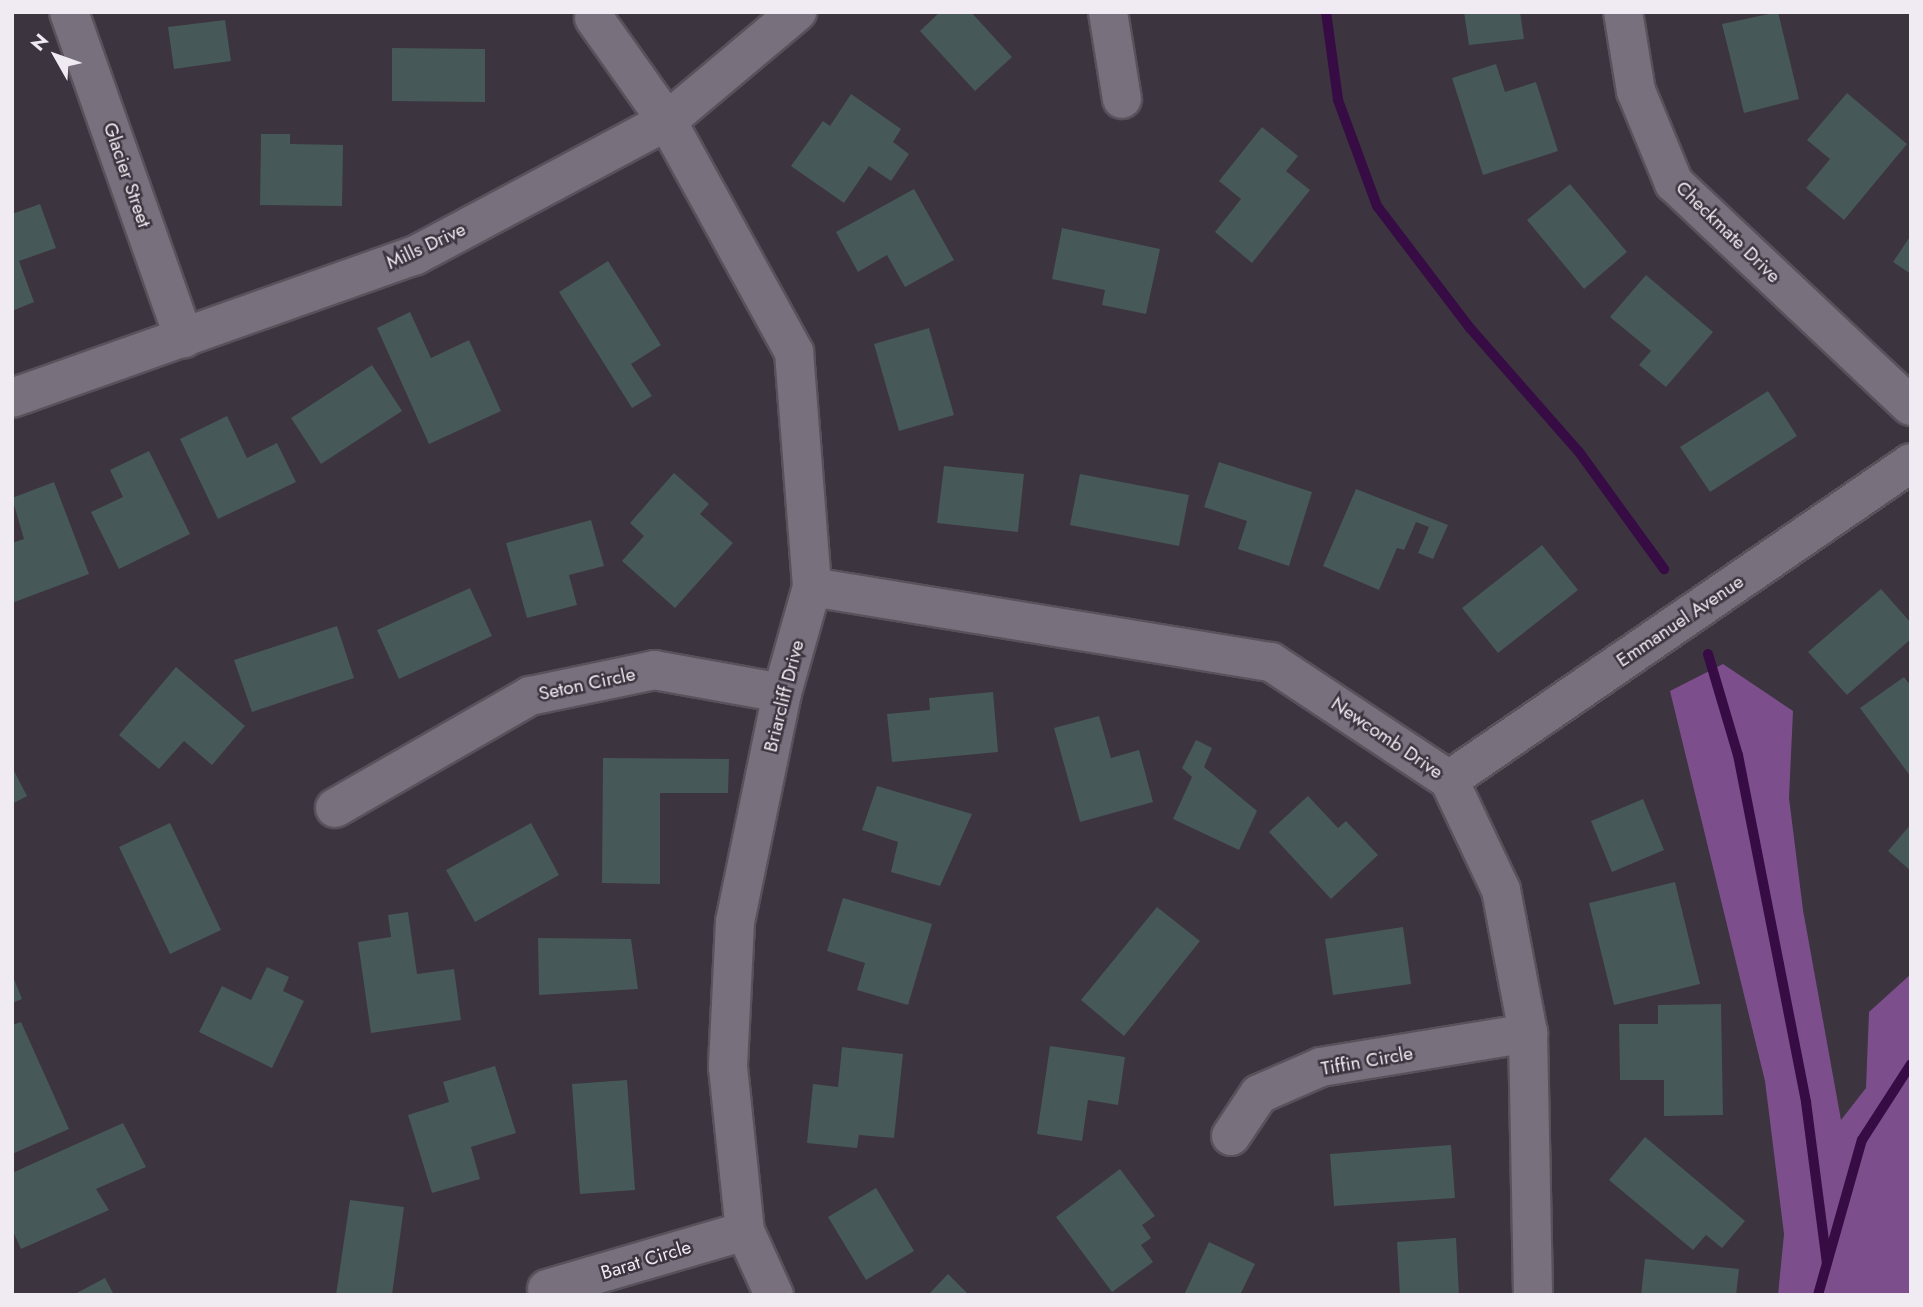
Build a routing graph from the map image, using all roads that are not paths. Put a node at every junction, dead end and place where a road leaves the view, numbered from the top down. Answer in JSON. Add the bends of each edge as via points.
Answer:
{"nodes":[{"id":1,"x":69,"y":12,"type":"edge"},
{"id":2,"x":797,"y":12,"type":"edge"},
{"id":3,"x":1108,"y":12,"type":"edge"},
{"id":4,"x":1623,"y":12,"type":"edge"},
{"id":5,"x":594,"y":18,"type":"dead end"},
{"id":6,"x":1122,"y":99,"type":"dead end"},
{"id":7,"x":667,"y":121,"type":"junction"},
{"id":8,"x":184,"y":338,"type":"junction"},
{"id":9,"x":12,"y":398,"type":"edge"},
{"id":10,"x":1911,"y":406,"type":"edge"},
{"id":11,"x":1911,"y":463,"type":"edge"},
{"id":12,"x":812,"y":587,"type":"junction"},
{"id":13,"x":782,"y":693,"type":"junction"},
{"id":14,"x":1449,"y":780,"type":"junction"},
{"id":15,"x":335,"y":808,"type":"dead end"},
{"id":16,"x":1528,"y":1033,"type":"junction"},
{"id":17,"x":1231,"y":1136,"type":"dead end"},
{"id":18,"x":745,"y":1231,"type":"junction"},
{"id":19,"x":547,"y":1289,"type":"dead end"},
{"id":20,"x":774,"y":1295,"type":"edge"},
{"id":21,"x":1533,"y":1295,"type":"edge"}],
"edges":[{"from":1,"to":8,"type":"street","name":"Glacier Street"},
{"from":2,"to":7,"type":"street","name":"Mills Drive"},
{"from":3,"to":6,"type":"street"},
{"from":4,"to":10,"type":"street","name":"Checkmate Drive","via":[[1636,91],[1674,183]]},
{"from":5,"to":7,"type":"street","name":"Briarcliff Drive"},
{"from":7,"to":8,"type":"street","name":"Mills Drive","via":[[414,256]]},
{"from":7,"to":12,"type":"street","name":"Briarcliff Drive","via":[[794,352]]},
{"from":8,"to":9,"type":"street","name":"Mills Drive"},
{"from":11,"to":14,"type":"street","name":"Emmanuel Avenue"},
{"from":12,"to":13,"type":"street","name":"Briarcliff Drive"},
{"from":12,"to":14,"type":"street","name":"Newcomb Drive","via":[[1271,662]]},
{"from":13,"to":15,"type":"street","name":"Seton Circle","via":[[654,670],[530,696]]},
{"from":13,"to":18,"type":"street","name":"Briarcliff Drive","via":[[735,922],[727,1067]]},
{"from":14,"to":16,"type":"street","name":"Newcomb Drive","via":[[1501,890]]},
{"from":16,"to":17,"type":"street","name":"Tiffin Circle","via":[[1321,1066],[1259,1094]]},
{"from":16,"to":21,"type":"street","name":"Newcomb Drive"},
{"from":18,"to":19,"type":"street","name":"Barat Circle"},
{"from":18,"to":20,"type":"street","name":"Briarcliff Drive"}]}
